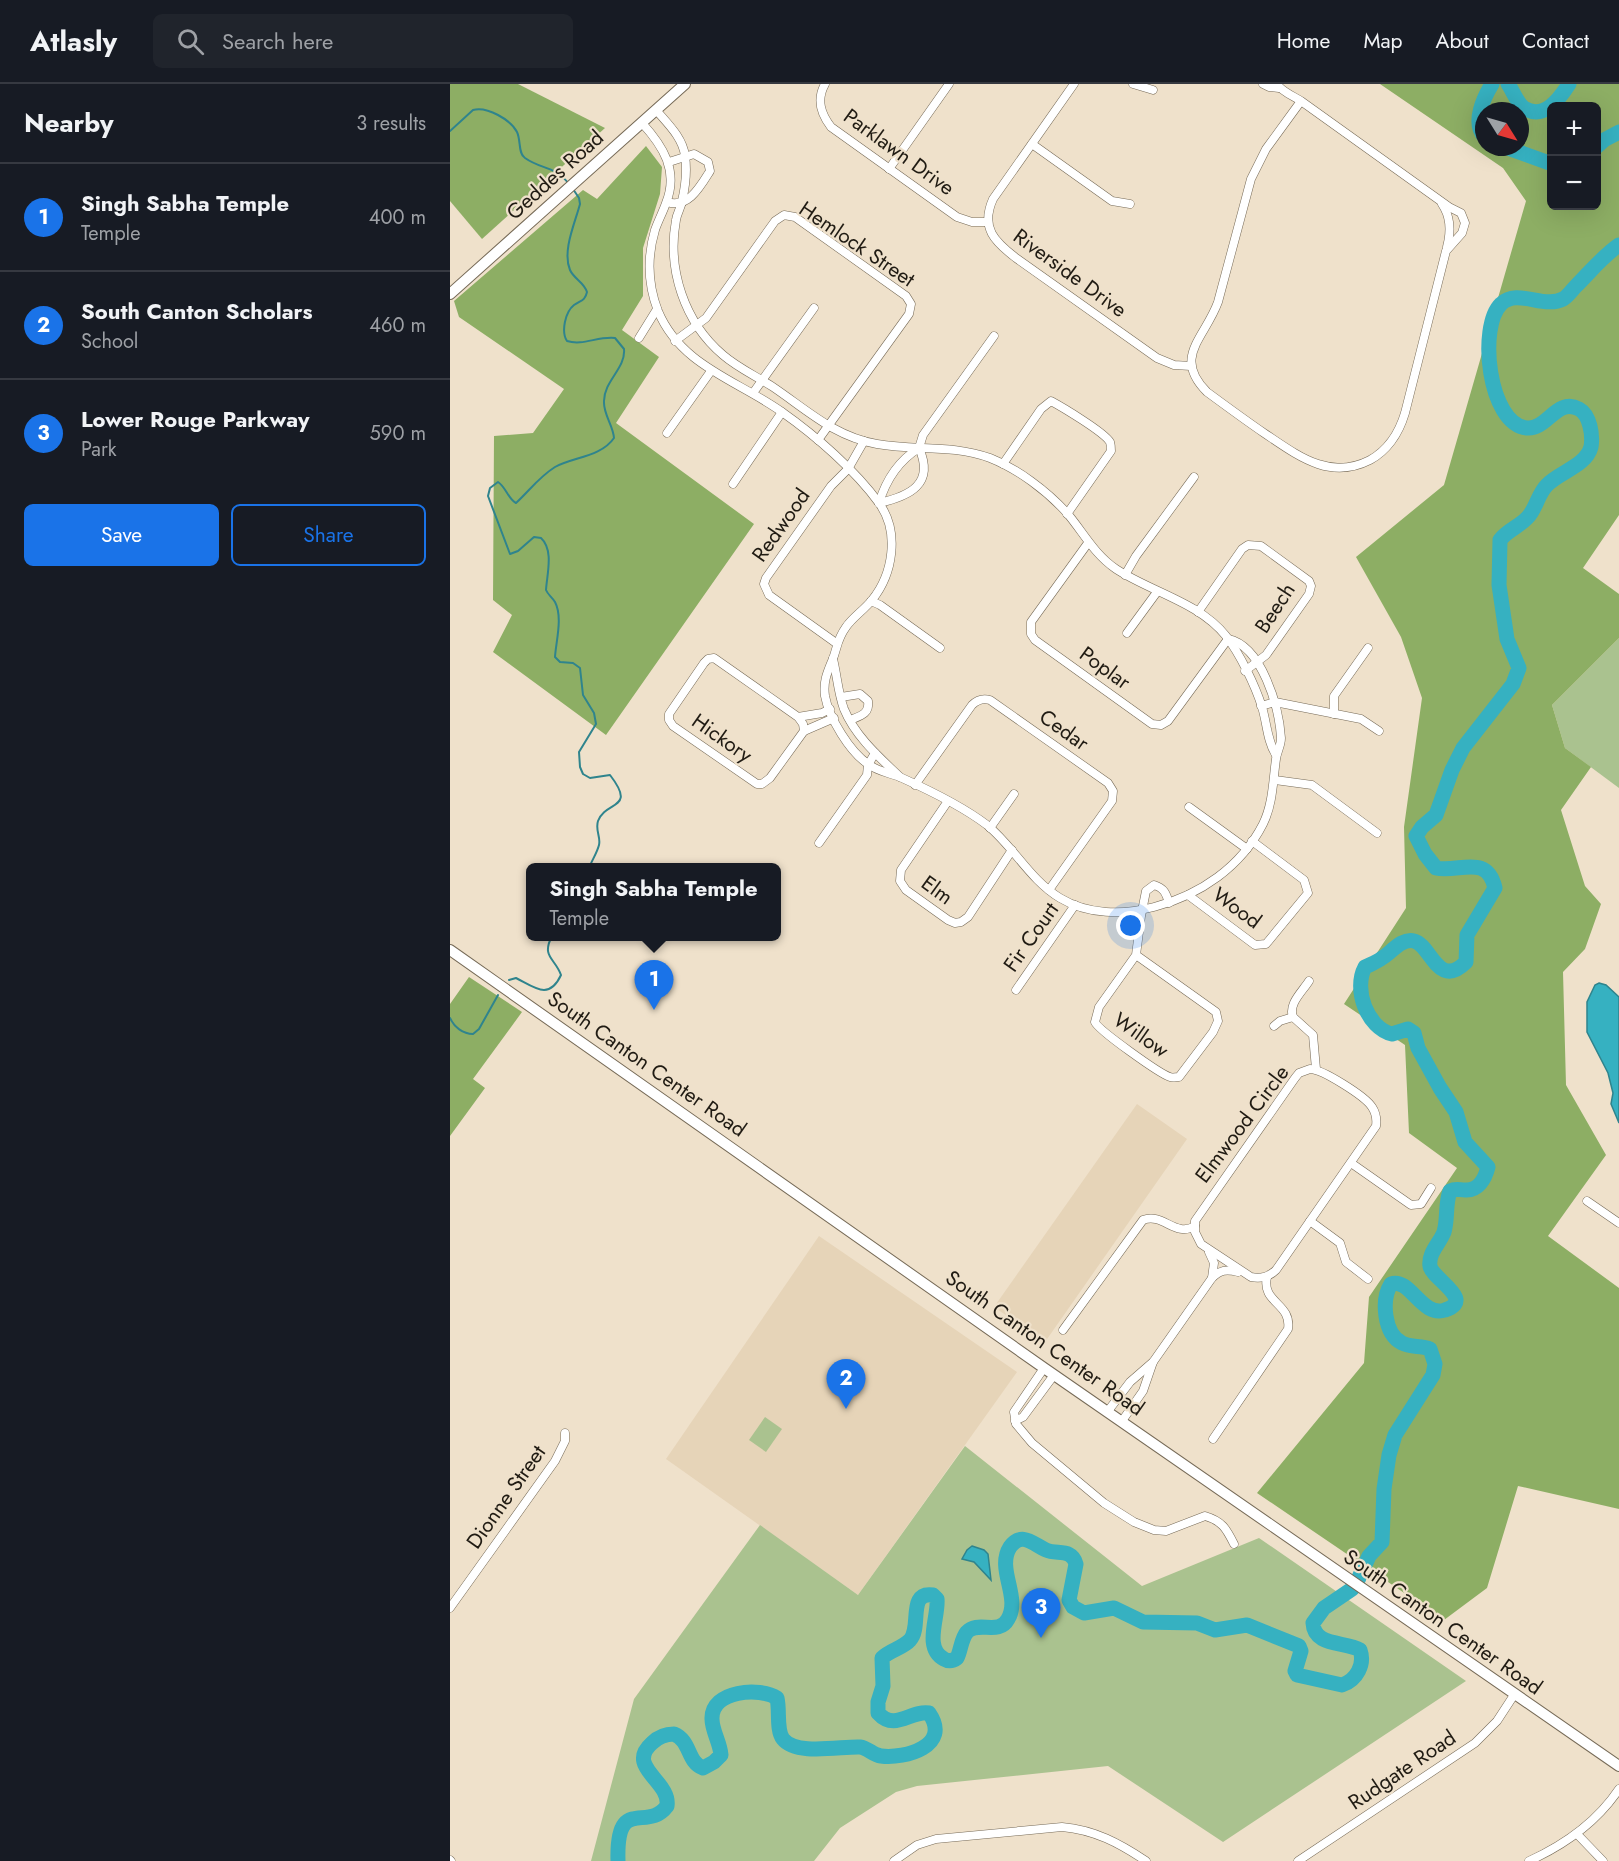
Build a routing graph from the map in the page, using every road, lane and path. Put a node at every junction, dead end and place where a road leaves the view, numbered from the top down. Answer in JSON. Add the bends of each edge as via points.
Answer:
{"nodes":[{"id":1,"x":685,"y":84,"type":"edge"},
{"id":2,"x":825,"y":84,"type":"edge"},
{"id":3,"x":949,"y":84,"type":"edge"},
{"id":4,"x":1074,"y":84,"type":"edge"},
{"id":5,"x":1133,"y":84,"type":"edge"},
{"id":6,"x":1263,"y":84,"type":"edge"},
{"id":7,"x":1278,"y":86,"type":"edge"},
{"id":8,"x":1153,"y":90,"type":"dead end"},
{"id":9,"x":1300,"y":101,"type":"junction"},
{"id":10,"x":656,"y":111,"type":"junction"},
{"id":11,"x":642,"y":123,"type":"junction"},
{"id":12,"x":1032,"y":144,"type":"junction"},
{"id":13,"x":686,"y":157,"type":"junction"},
{"id":14,"x":669,"y":162,"type":"junction"},
{"id":15,"x":889,"y":169,"type":"junction"},
{"id":16,"x":1440,"y":200,"type":"junction"},
{"id":17,"x":667,"y":202,"type":"junction"},
{"id":18,"x":682,"y":202,"type":"junction"},
{"id":19,"x":1130,"y":204,"type":"dead end"},
{"id":20,"x":988,"y":222,"type":"junction"},
{"id":21,"x":1446,"y":251,"type":"junction"},
{"id":22,"x":450,"y":294,"type":"edge"},
{"id":23,"x":814,"y":308,"type":"dead end"},
{"id":24,"x":657,"y":309,"type":"junction"},
{"id":25,"x":697,"y":325,"type":"junction"},
{"id":26,"x":994,"y":336,"type":"dead end"},
{"id":27,"x":639,"y":338,"type":"dead end"},
{"id":28,"x":675,"y":341,"type":"junction"},
{"id":29,"x":1191,"y":366,"type":"junction"},
{"id":30,"x":711,"y":371,"type":"junction"},
{"id":31,"x":762,"y":381,"type":"junction"},
{"id":32,"x":753,"y":393,"type":"junction"},
{"id":33,"x":782,"y":412,"type":"junction"},
{"id":34,"x":828,"y":427,"type":"junction"},
{"id":35,"x":667,"y":434,"type":"dead end"},
{"id":36,"x":818,"y":440,"type":"junction"},
{"id":37,"x":864,"y":441,"type":"junction"},
{"id":38,"x":919,"y":448,"type":"junction"},
{"id":39,"x":1003,"y":464,"type":"junction"},
{"id":40,"x":848,"y":469,"type":"junction"},
{"id":41,"x":1194,"y":477,"type":"dead end"},
{"id":42,"x":733,"y":484,"type":"dead end"},
{"id":43,"x":879,"y":503,"type":"junction"},
{"id":44,"x":1067,"y":514,"type":"junction"},
{"id":45,"x":1088,"y":543,"type":"junction"},
{"id":46,"x":1125,"y":575,"type":"junction"},
{"id":47,"x":1157,"y":592,"type":"junction"},
{"id":48,"x":871,"y":601,"type":"junction"},
{"id":49,"x":1198,"y":612,"type":"junction"},
{"id":50,"x":1127,"y":633,"type":"dead end"},
{"id":51,"x":1228,"y":639,"type":"junction"},
{"id":52,"x":836,"y":643,"type":"junction"},
{"id":53,"x":940,"y":648,"type":"dead end"},
{"id":54,"x":1368,"y":648,"type":"dead end"},
{"id":55,"x":833,"y":659,"type":"junction"},
{"id":56,"x":1257,"y":662,"type":"junction"},
{"id":57,"x":1245,"y":670,"type":"junction"},
{"id":58,"x":841,"y":698,"type":"junction"},
{"id":59,"x":1275,"y":702,"type":"junction"},
{"id":60,"x":1261,"y":706,"type":"junction"},
{"id":61,"x":844,"y":708,"type":"junction"},
{"id":62,"x":832,"y":713,"type":"junction"},
{"id":63,"x":1334,"y":714,"type":"junction"},
{"id":64,"x":798,"y":717,"type":"junction"},
{"id":65,"x":849,"y":720,"type":"junction"},
{"id":66,"x":804,"y":731,"type":"junction"},
{"id":67,"x":1379,"y":731,"type":"dead end"},
{"id":68,"x":875,"y":753,"type":"junction"},
{"id":69,"x":1276,"y":755,"type":"junction"},
{"id":70,"x":868,"y":765,"type":"junction"},
{"id":71,"x":901,"y":778,"type":"junction"},
{"id":72,"x":1275,"y":780,"type":"junction"},
{"id":73,"x":915,"y":785,"type":"junction"},
{"id":74,"x":1014,"y":794,"type":"dead end"},
{"id":75,"x":948,"y":801,"type":"junction"},
{"id":76,"x":1189,"y":807,"type":"dead end"},
{"id":77,"x":990,"y":828,"type":"junction"},
{"id":78,"x":1377,"y":833,"type":"dead end"},
{"id":79,"x":1252,"y":841,"type":"junction"},
{"id":80,"x":819,"y":843,"type":"dead end"},
{"id":81,"x":1247,"y":849,"type":"junction"},
{"id":82,"x":1012,"y":850,"type":"junction"},
{"id":83,"x":1049,"y":890,"type":"junction"},
{"id":84,"x":1188,"y":895,"type":"junction"},
{"id":85,"x":1169,"y":903,"type":"junction"},
{"id":86,"x":1075,"y":905,"type":"junction"},
{"id":87,"x":1143,"y":910,"type":"junction"},
{"id":88,"x":450,"y":950,"type":"edge"},
{"id":89,"x":1136,"y":956,"type":"junction"},
{"id":90,"x":1309,"y":981,"type":"dead end"},
{"id":91,"x":1016,"y":990,"type":"dead end"},
{"id":92,"x":1293,"y":1017,"type":"junction"},
{"id":93,"x":1274,"y":1026,"type":"dead end"},
{"id":94,"x":1316,"y":1069,"type":"junction"},
{"id":95,"x":1351,"y":1163,"type":"junction"},
{"id":96,"x":1431,"y":1188,"type":"dead end"},
{"id":97,"x":1587,"y":1201,"type":"dead end"},
{"id":98,"x":1310,"y":1221,"type":"junction"},
{"id":99,"x":1619,"y":1223,"type":"edge"},
{"id":100,"x":1195,"y":1226,"type":"junction"},
{"id":101,"x":1207,"y":1249,"type":"junction"},
{"id":102,"x":1245,"y":1275,"type":"junction"},
{"id":103,"x":1267,"y":1277,"type":"junction"},
{"id":104,"x":1212,"y":1278,"type":"junction"},
{"id":105,"x":1368,"y":1280,"type":"dead end"},
{"id":106,"x":1063,"y":1330,"type":"dead end"},
{"id":107,"x":1153,"y":1362,"type":"junction"},
{"id":108,"x":1044,"y":1368,"type":"junction"},
{"id":109,"x":1054,"y":1375,"type":"junction"},
{"id":110,"x":1108,"y":1411,"type":"junction"},
{"id":111,"x":1015,"y":1421,"type":"junction"},
{"id":112,"x":1122,"y":1421,"type":"junction"},
{"id":113,"x":565,"y":1433,"type":"dead end"},
{"id":114,"x":1213,"y":1440,"type":"dead end"},
{"id":115,"x":1234,"y":1544,"type":"dead end"},
{"id":116,"x":450,"y":1608,"type":"edge"},
{"id":117,"x":1514,"y":1695,"type":"junction"},
{"id":118,"x":1619,"y":1766,"type":"edge"},
{"id":119,"x":1619,"y":1789,"type":"edge"},
{"id":120,"x":1577,"y":1834,"type":"junction"},
{"id":121,"x":894,"y":1861,"type":"edge"},
{"id":122,"x":1146,"y":1861,"type":"edge"},
{"id":123,"x":1298,"y":1861,"type":"edge"},
{"id":124,"x":1529,"y":1861,"type":"edge"},
{"id":125,"x":1603,"y":1861,"type":"edge"}],
"edges":[{"from":1,"to":10,"type":"main road","name":"Geddes Road"},
{"from":2,"to":15,"type":"street","name":"Parklawn Drive","via":[[819,102],[827,122]]},
{"from":3,"to":15,"type":"street"},
{"from":4,"to":12,"type":"street","name":"Riverside Drive"},
{"from":5,"to":8,"type":"street"},
{"from":6,"to":7,"type":"street"},
{"from":7,"to":9,"type":"street"},
{"from":9,"to":16,"type":"street"},
{"from":9,"to":29,"type":"street","via":[[1266,149],[1251,179],[1218,302],[1194,346]]},
{"from":10,"to":11,"type":"main road","name":"Geddes Road"},
{"from":10,"to":13,"type":"street","via":[[675,133]]},
{"from":11,"to":14,"type":"street","via":[[658,140]]},
{"from":11,"to":22,"type":"main road","name":"Geddes Road"},
{"from":12,"to":19,"type":"street","via":[[1112,201]]},
{"from":12,"to":20,"type":"street","name":"Riverside Drive","via":[[993,200]]},
{"from":13,"to":14,"type":"street"},
{"from":13,"to":18,"type":"street"},
{"from":13,"to":18,"type":"street","via":[[702,157],[710,171],[695,193]]},
{"from":14,"to":17,"type":"street","via":[[671,183]]},
{"from":15,"to":20,"type":"street","name":"Parklawn Drive","via":[[957,217]]},
{"from":16,"to":21,"type":"street","via":[[1450,226]]},
{"from":16,"to":21,"type":"street","via":[[1461,213],[1465,223],[1462,233]]},
{"from":17,"to":18,"type":"street"},
{"from":17,"to":24,"type":"street","via":[[655,228],[650,258],[650,281]]},
{"from":18,"to":25,"type":"street","via":[[674,229],[674,262],[682,295]]},
{"from":20,"to":29,"type":"street","name":"Riverside Drive","via":[[996,242],[1157,358]]},
{"from":21,"to":29,"type":"street","via":[[1402,422],[1389,445],[1366,462],[1333,468],[1301,458],[1208,393],[1195,378]]},
{"from":23,"to":31,"type":"street"},
{"from":24,"to":27,"type":"street"},
{"from":24,"to":28,"type":"street"},
{"from":25,"to":28,"type":"street","name":"Hemlock Street"},
{"from":25,"to":31,"type":"street","via":[[722,355]]},
{"from":25,"to":34,"type":"street","name":"Hemlock Street","via":[[706,318],[774,222],[784,215],[795,217],[906,296],[911,304],[909,314]]},
{"from":26,"to":38,"type":"street","via":[[923,435]]},
{"from":28,"to":30,"type":"street"},
{"from":30,"to":32,"type":"street"},
{"from":30,"to":35,"type":"street"},
{"from":31,"to":32,"type":"street"},
{"from":31,"to":34,"type":"street"},
{"from":32,"to":33,"type":"street"},
{"from":33,"to":36,"type":"street"},
{"from":33,"to":42,"type":"street"},
{"from":34,"to":36,"type":"street","name":"Hemlock Street"},
{"from":34,"to":37,"type":"street"},
{"from":36,"to":40,"type":"street"},
{"from":37,"to":38,"type":"street"},
{"from":37,"to":40,"type":"street","name":"Redwood"},
{"from":38,"to":39,"type":"street","via":[[961,450]]},
{"from":38,"to":43,"type":"street","via":[[898,465]]},
{"from":38,"to":43,"type":"street","via":[[925,470],[918,485],[897,499]]},
{"from":39,"to":44,"type":"street","via":[[1047,493]]},
{"from":39,"to":44,"type":"street","via":[[1041,409],[1051,401],[1101,434],[1110,442],[1111,451]]},
{"from":40,"to":43,"type":"street"},
{"from":40,"to":52,"type":"street","name":"Redwood","via":[[831,486],[764,584],[769,595]]},
{"from":41,"to":46,"type":"street"},
{"from":43,"to":48,"type":"street","via":[[890,528],[891,558],[883,583]]},
{"from":44,"to":45,"type":"street"},
{"from":45,"to":46,"type":"street"},
{"from":45,"to":51,"type":"street","name":"Poplar","via":[[1031,622],[1031,634],[1152,724],[1168,721]]},
{"from":46,"to":47,"type":"street"},
{"from":47,"to":49,"type":"street"},
{"from":47,"to":50,"type":"street"},
{"from":48,"to":52,"type":"street","via":[[847,625]]},
{"from":48,"to":53,"type":"street"},
{"from":49,"to":51,"type":"street"},
{"from":49,"to":56,"type":"street","name":"Beech","via":[[1248,545],[1262,546],[1306,577],[1311,586],[1309,594]]},
{"from":51,"to":56,"type":"street","via":[[1242,644]]},
{"from":51,"to":57,"type":"street"},
{"from":52,"to":55,"type":"street"},
{"from":54,"to":63,"type":"street","via":[[1334,696]]},
{"from":55,"to":58,"type":"street"},
{"from":55,"to":62,"type":"street","via":[[825,682],[825,699]]},
{"from":56,"to":57,"type":"street"},
{"from":56,"to":59,"type":"street"},
{"from":57,"to":60,"type":"street"},
{"from":58,"to":61,"type":"street"},
{"from":58,"to":65,"type":"street","via":[[860,694],[868,701],[866,713]]},
{"from":59,"to":60,"type":"street"},
{"from":59,"to":63,"type":"street"},
{"from":59,"to":69,"type":"street","via":[[1281,744]]},
{"from":60,"to":69,"type":"street","via":[[1270,746]]},
{"from":61,"to":62,"type":"street"},
{"from":61,"to":65,"type":"street"},
{"from":62,"to":64,"type":"street"},
{"from":62,"to":66,"type":"street"},
{"from":62,"to":70,"type":"street","via":[[849,746]]},
{"from":63,"to":67,"type":"street","via":[[1361,719]]},
{"from":64,"to":66,"type":"street"},
{"from":64,"to":66,"type":"street","name":"Hickory","via":[[714,658],[704,663],[669,714],[673,726],[757,784],[770,778]]},
{"from":65,"to":68,"type":"street"},
{"from":68,"to":70,"type":"street"},
{"from":68,"to":71,"type":"street"},
{"from":69,"to":72,"type":"street"},
{"from":70,"to":71,"type":"street"},
{"from":70,"to":80,"type":"street","via":[[867,775]]},
{"from":71,"to":73,"type":"street"},
{"from":72,"to":78,"type":"street","via":[[1312,784]]},
{"from":72,"to":79,"type":"street","via":[[1265,822]]},
{"from":73,"to":75,"type":"street"},
{"from":73,"to":83,"type":"street","name":"Cedar","via":[[972,705],[985,699],[1108,783],[1113,790],[1112,801]]},
{"from":74,"to":77,"type":"street"},
{"from":75,"to":77,"type":"street"},
{"from":75,"to":82,"type":"street","name":"Elm","via":[[901,870],[900,881],[906,890],[950,921],[961,922]]},
{"from":76,"to":81,"type":"street"},
{"from":77,"to":82,"type":"street"},
{"from":79,"to":81,"type":"street"},
{"from":79,"to":84,"type":"street","name":"Wood","via":[[1304,880],[1308,892],[1266,944],[1255,945]]},
{"from":81,"to":84,"type":"street","via":[[1231,868]]},
{"from":82,"to":83,"type":"street"},
{"from":83,"to":86,"type":"street"},
{"from":84,"to":85,"type":"street"},
{"from":85,"to":87,"type":"street"},
{"from":85,"to":87,"type":"street","name":"Willow","via":[[1166,893],[1154,885],[1146,891]]},
{"from":86,"to":87,"type":"street","via":[[1107,912]]},
{"from":86,"to":91,"type":"street","name":"Fir Court"},
{"from":87,"to":89,"type":"street","name":"Willow"},
{"from":88,"to":108,"type":"main road","name":"South Canton Center Road"},
{"from":89,"to":89,"type":"street","name":"Willow","via":[[1099,1007],[1095,1022],[1159,1071],[1171,1078],[1179,1077],[1213,1032],[1218,1021],[1216,1012]]},
{"from":90,"to":92,"type":"street","via":[[1292,1006]]},
{"from":92,"to":93,"type":"street"},
{"from":92,"to":94,"type":"street","via":[[1313,1035]]},
{"from":94,"to":95,"type":"street","name":"Elmwood Circle","via":[[1369,1104],[1376,1114],[1374,1131]]},
{"from":94,"to":100,"type":"street","name":"Elmwood Circle","via":[[1294,1078],[1198,1216]]},
{"from":95,"to":96,"type":"street","via":[[1411,1205],[1421,1204]]},
{"from":95,"to":98,"type":"street","name":"Elmwood Circle"},
{"from":97,"to":99,"type":"street"},
{"from":98,"to":103,"type":"street","name":"Elmwood Circle"},
{"from":98,"to":105,"type":"street","via":[[1340,1243],[1346,1262]]},
{"from":100,"to":101,"type":"street","via":[[1198,1239]]},
{"from":100,"to":106,"type":"street","via":[[1184,1230],[1158,1219],[1143,1220]]},
{"from":101,"to":102,"type":"street"},
{"from":101,"to":104,"type":"street","via":[[1214,1263]]},
{"from":102,"to":103,"type":"street"},
{"from":102,"to":104,"type":"street","via":[[1226,1270]]},
{"from":103,"to":114,"type":"street","via":[[1266,1289],[1285,1311],[1288,1329]]},
{"from":104,"to":107,"type":"street"},
{"from":107,"to":110,"type":"street","via":[[1130,1382]]},
{"from":107,"to":112,"type":"street","via":[[1143,1391]]},
{"from":108,"to":109,"type":"main road","name":"South Canton Center Road"},
{"from":108,"to":111,"type":"street","via":[[1014,1412]]},
{"from":109,"to":110,"type":"main road","name":"South Canton Center Road"},
{"from":109,"to":111,"type":"street","via":[[1023,1417]]},
{"from":110,"to":112,"type":"main road","name":"South Canton Center Road"},
{"from":111,"to":115,"type":"street","via":[[1056,1465],[1134,1522],[1166,1531],[1205,1516],[1220,1522]]},
{"from":112,"to":117,"type":"main road","name":"South Canton Center Road"},
{"from":113,"to":116,"type":"street","name":"Dionne Street","via":[[555,1461]]},
{"from":117,"to":118,"type":"main road","name":"South Canton Center Road"},
{"from":117,"to":123,"type":"street","name":"Rudgate Road","via":[[1475,1743]]},
{"from":119,"to":120,"type":"street"},
{"from":120,"to":124,"type":"street"},
{"from":120,"to":125,"type":"street"},
{"from":121,"to":122,"type":"street","via":[[917,1845],[936,1839],[1062,1827],[1105,1837]]}]}
